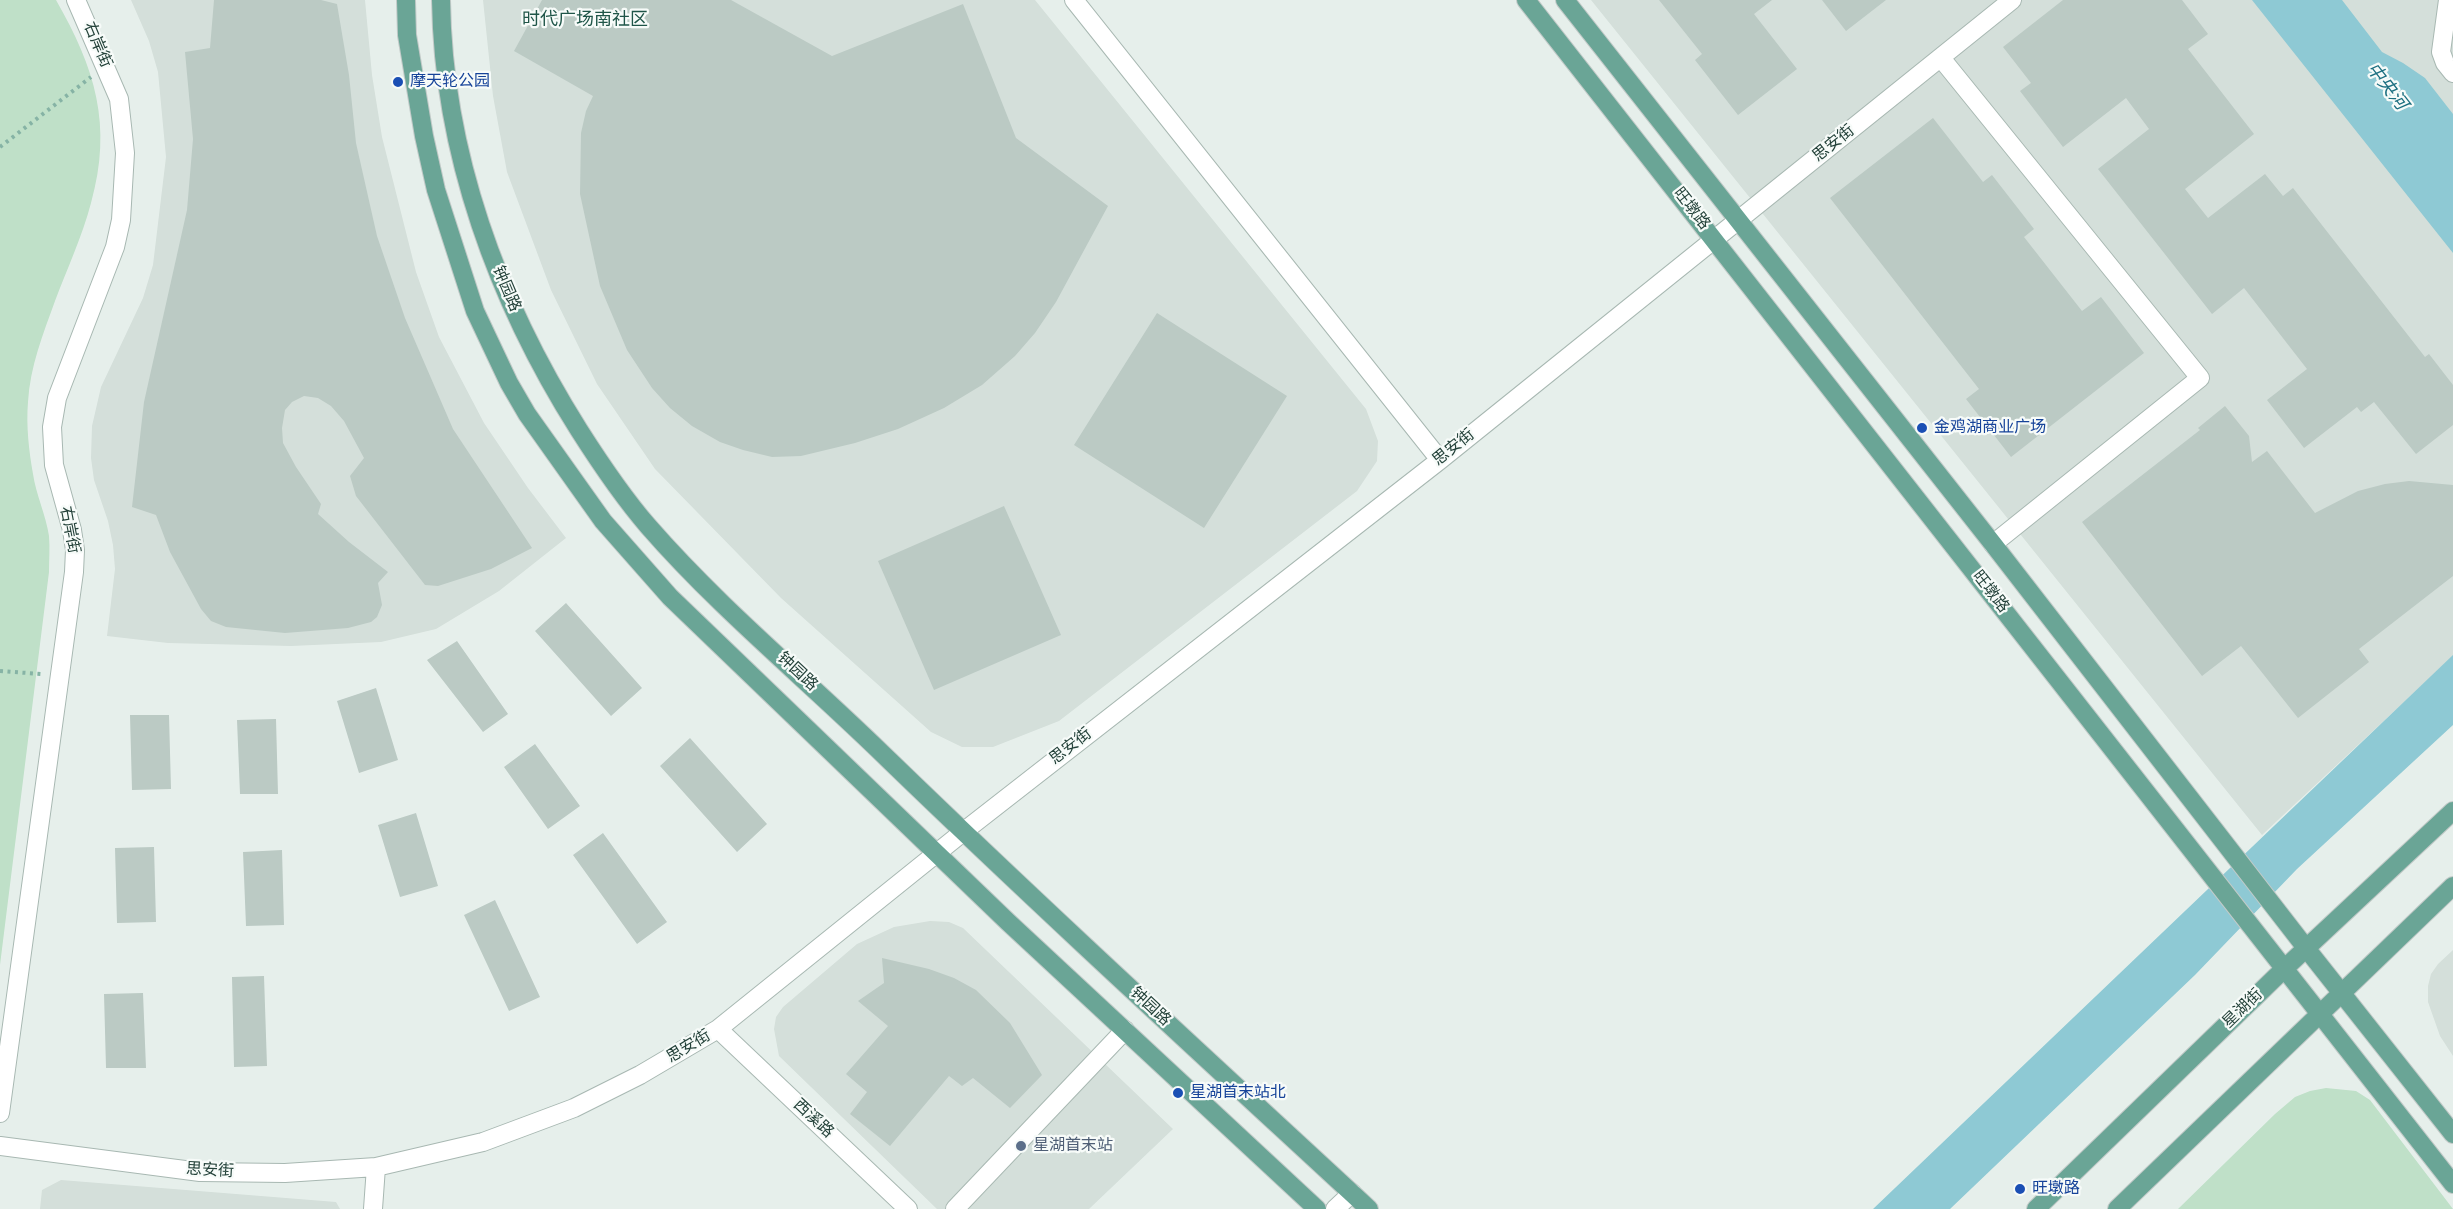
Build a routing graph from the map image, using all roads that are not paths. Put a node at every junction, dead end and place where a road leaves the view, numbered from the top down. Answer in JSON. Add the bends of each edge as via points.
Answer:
{"nodes":[{"id":1,"x":76,"y":0,"type":"edge"},
{"id":2,"x":405,"y":0,"type":"edge"},
{"id":3,"x":441,"y":0,"type":"edge"},
{"id":4,"x":1074,"y":0,"type":"edge"},
{"id":5,"x":1527,"y":0,"type":"edge"},
{"id":6,"x":1565,"y":0,"type":"edge"},
{"id":7,"x":2012,"y":0,"type":"edge"},
{"id":8,"x":2448,"y":0,"type":"edge"},
{"id":9,"x":1941,"y":58,"type":"junction"},
{"id":10,"x":2453,"y":73,"type":"edge"},
{"id":11,"x":1739,"y":220,"type":"junction"},
{"id":12,"x":1715,"y":239,"type":"junction"},
{"id":13,"x":1440,"y":460,"type":"junction"},
{"id":14,"x":1993,"y":544,"type":"junction"},
{"id":15,"x":2453,"y":811,"type":"edge"},
{"id":16,"x":963,"y":832,"type":"junction"},
{"id":17,"x":937,"y":854,"type":"junction"},
{"id":18,"x":2453,"y":886,"type":"edge"},
{"id":19,"x":2306,"y":948,"type":"junction"},
{"id":20,"x":2286,"y":968,"type":"junction"},
{"id":21,"x":2340,"y":992,"type":"junction"},
{"id":22,"x":2319,"y":1012,"type":"junction"},
{"id":23,"x":718,"y":1029,"type":"junction"},
{"id":24,"x":1125,"y":1030,"type":"junction"},
{"id":25,"x":0,"y":1113,"type":"edge"},
{"id":26,"x":2453,"y":1134,"type":"edge"},
{"id":27,"x":0,"y":1146,"type":"edge"},
{"id":28,"x":376,"y":1167,"type":"junction"},
{"id":29,"x":2453,"y":1184,"type":"edge"},
{"id":30,"x":1352,"y":1193,"type":"junction"},
{"id":31,"x":373,"y":1209,"type":"edge"},
{"id":32,"x":908,"y":1209,"type":"edge"},
{"id":33,"x":955,"y":1209,"type":"edge"},
{"id":34,"x":1317,"y":1209,"type":"edge"},
{"id":35,"x":1335,"y":1209,"type":"edge"},
{"id":36,"x":1369,"y":1209,"type":"edge"},
{"id":37,"x":2036,"y":1209,"type":"edge"},
{"id":38,"x":2117,"y":1209,"type":"edge"}],
"edges":[{"from":1,"to":25,"type":"street","name":"右岸街","via":[[119,99],[125,153],[121,220],[115,248],[57,398],[52,428],[54,465],[75,550]]},
{"from":2,"to":17,"type":"main road","name":"钟园路","via":[[414,85],[436,190],[475,311],[527,414],[589,502],[646,573]]},
{"from":3,"to":16,"type":"main road","name":"钟园路","via":[[446,72],[472,201],[517,316],[580,432],[624,497],[671,551]]},
{"from":4,"to":13,"type":"street"},
{"from":5,"to":12,"type":"main road","name":"旺墩路"},
{"from":6,"to":11,"type":"main road","name":"旺墩路"},
{"from":7,"to":9,"type":"street","name":"思安街"},
{"from":8,"to":10,"type":"street","via":[[2441,52]]},
{"from":9,"to":11,"type":"street","name":"思安街"},
{"from":9,"to":14,"type":"street","via":[[2200,378]]},
{"from":11,"to":12,"type":"street","name":"思安街"},
{"from":11,"to":14,"type":"main road","name":"旺墩路"},
{"from":12,"to":13,"type":"street","name":"思安街"},
{"from":12,"to":20,"type":"main road","name":"旺墩路"},
{"from":13,"to":16,"type":"street","name":"思安街"},
{"from":14,"to":19,"type":"main road","name":"旺墩路"},
{"from":15,"to":19,"type":"main road","name":"星湖街"},
{"from":16,"to":17,"type":"street","name":"思安街"},
{"from":16,"to":30,"type":"main road","name":"钟园路"},
{"from":17,"to":23,"type":"street","name":"思安街"},
{"from":17,"to":24,"type":"main road","name":"钟园路"},
{"from":18,"to":21,"type":"main road"},
{"from":19,"to":20,"type":"main road","name":"星湖街"},
{"from":19,"to":21,"type":"main road","name":"旺墩路"},
{"from":20,"to":22,"type":"main road","name":"旺墩路"},
{"from":20,"to":37,"type":"main road","name":"星湖街"},
{"from":21,"to":22,"type":"main road"},
{"from":21,"to":26,"type":"main road","name":"旺墩路"},
{"from":22,"to":29,"type":"main road","name":"旺墩路"},
{"from":22,"to":38,"type":"main road"},
{"from":23,"to":28,"type":"street","name":"思安街","via":[[640,1076],[574,1108],[483,1142]]},
{"from":23,"to":32,"type":"street","name":"西溪路"},
{"from":24,"to":33,"type":"street"},
{"from":24,"to":34,"type":"main road","name":"钟园路"},
{"from":27,"to":28,"type":"street","name":"思安街","via":[[200,1172],[285,1173]]},
{"from":28,"to":31,"type":"street"},
{"from":30,"to":35,"type":"street"},
{"from":30,"to":36,"type":"main road","name":"钟园路"}]}
